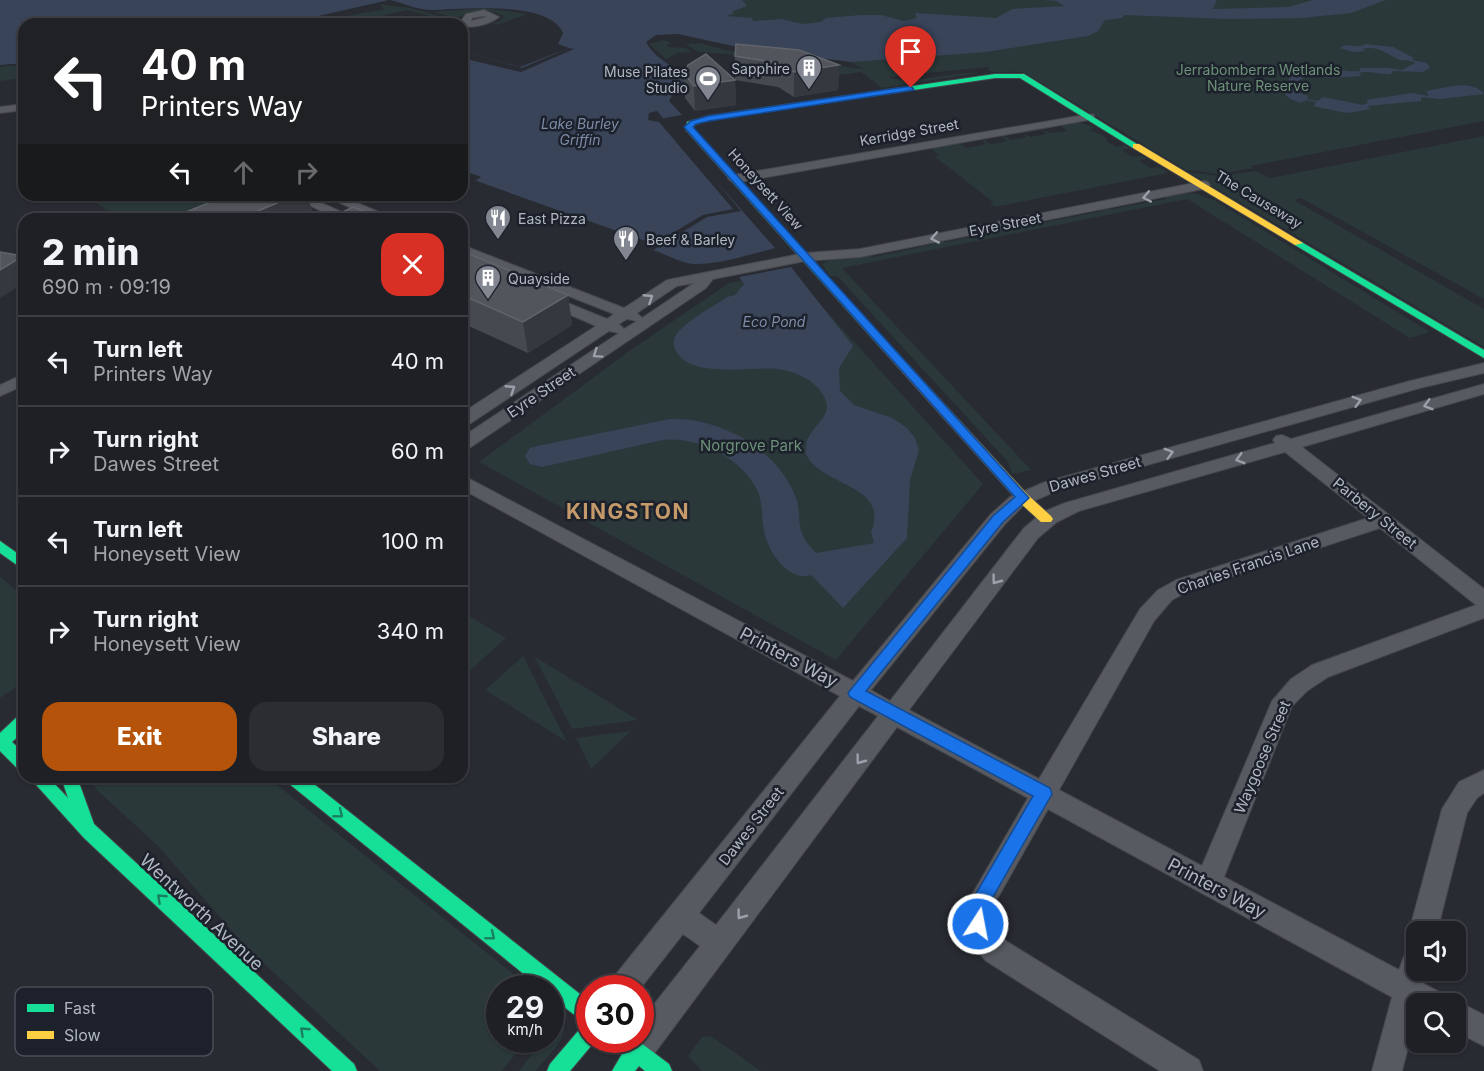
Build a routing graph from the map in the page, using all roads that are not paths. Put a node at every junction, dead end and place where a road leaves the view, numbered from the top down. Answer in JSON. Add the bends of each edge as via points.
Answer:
{"nodes":[{"id":1,"x":1017,"y":75,"type":"joint"},
{"id":2,"x":18,"y":108,"type":"edge"},
{"id":3,"x":0,"y":110,"type":"edge"},
{"id":4,"x":1090,"y":117,"type":"junction"},
{"id":5,"x":1189,"y":176,"type":"junction"},
{"id":6,"x":734,"y":179,"type":"junction"},
{"id":7,"x":1204,"y":185,"type":"junction"},
{"id":8,"x":307,"y":201,"type":"edge"},
{"id":9,"x":342,"y":201,"type":"edge"},
{"id":10,"x":334,"y":213,"type":"edge"},
{"id":11,"x":369,"y":213,"type":"edge"},
{"id":12,"x":468,"y":251,"type":"edge"},
{"id":13,"x":805,"y":257,"type":"junction"},
{"id":14,"x":468,"y":267,"type":"edge"},
{"id":15,"x":708,"y":277,"type":"junction"},
{"id":16,"x":494,"y":278,"type":"edge"},
{"id":17,"x":536,"y":295,"type":"edge"},
{"id":18,"x":625,"y":313,"type":"junction"},
{"id":19,"x":646,"y":321,"type":"junction"},
{"id":20,"x":608,"y":325,"type":"junction"},
{"id":21,"x":627,"y":333,"type":"junction"},
{"id":22,"x":1484,"y":355,"type":"edge"},
{"id":23,"x":18,"y":368,"type":"edge"},
{"id":24,"x":1484,"y":368,"type":"edge"},
{"id":25,"x":0,"y":376,"type":"edge"},
{"id":26,"x":18,"y":383,"type":"edge"},
{"id":27,"x":1484,"y":388,"type":"edge"},
{"id":28,"x":0,"y":391,"type":"edge"},
{"id":29,"x":468,"y":417,"type":"edge"},
{"id":30,"x":1265,"y":426,"type":"junction"},
{"id":31,"x":468,"y":441,"type":"edge"},
{"id":32,"x":1288,"y":445,"type":"junction"},
{"id":33,"x":468,"y":484,"type":"edge"},
{"id":34,"x":1023,"y":498,"type":"junction"},
{"id":35,"x":1046,"y":519,"type":"junction"},
{"id":36,"x":1384,"y":520,"type":"junction"},
{"id":37,"x":0,"y":546,"type":"edge"},
{"id":38,"x":18,"y":560,"type":"edge"},
{"id":39,"x":1484,"y":600,"type":"edge"},
{"id":40,"x":1484,"y":610,"type":"edge"},
{"id":41,"x":856,"y":693,"type":"junction"},
{"id":42,"x":896,"y":714,"type":"junction"},
{"id":43,"x":18,"y":726,"type":"edge"},
{"id":44,"x":18,"y":734,"type":"edge"},
{"id":45,"x":0,"y":742,"type":"edge"},
{"id":46,"x":18,"y":758,"type":"edge"},
{"id":47,"x":1484,"y":780,"type":"edge"},
{"id":48,"x":43,"y":783,"type":"edge"},
{"id":49,"x":71,"y":783,"type":"edge"},
{"id":50,"x":301,"y":783,"type":"edge"},
{"id":51,"x":1044,"y":794,"type":"junction"},
{"id":52,"x":90,"y":832,"type":"junction"},
{"id":53,"x":1208,"y":884,"type":"junction"},
{"id":54,"x":680,"y":916,"type":"junction"},
{"id":55,"x":1426,"y":921,"type":"edge"},
{"id":56,"x":720,"y":943,"type":"junction"},
{"id":57,"x":633,"y":975,"type":"edge"},
{"id":58,"x":1413,"y":993,"type":"edge"},
{"id":59,"x":576,"y":1003,"type":"edge"},
{"id":60,"x":1466,"y":1021,"type":"edge"},
{"id":61,"x":1406,"y":1031,"type":"edge"},
{"id":62,"x":1484,"y":1031,"type":"edge"},
{"id":63,"x":576,"y":1048,"type":"edge"},
{"id":64,"x":626,"y":1054,"type":"edge"},
{"id":65,"x":347,"y":1071,"type":"edge"},
{"id":66,"x":557,"y":1071,"type":"edge"},
{"id":67,"x":662,"y":1071,"type":"edge"},
{"id":68,"x":1188,"y":1071,"type":"edge"},
{"id":69,"x":1388,"y":1071,"type":"edge"}],
"edges":[{"from":1,"to":4,"type":"street","name":"The Causeway"},
{"from":1,"to":6,"type":"street","name":"Honeysett View","via":[[708,118],[690,124],[690,129]]},
{"from":2,"to":3,"type":"street"},
{"from":4,"to":5,"type":"street","name":"The Causeway"},
{"from":4,"to":6,"type":"street","name":"Kerridge Street"},
{"from":5,"to":7,"type":"street","name":"The Causeway"},
{"from":5,"to":13,"type":"street","name":"Eyre Street","via":[[870,237]]},
{"from":6,"to":13,"type":"street","name":"Honeysett View"},
{"from":7,"to":13,"type":"street","name":"Eyre Street","one_way":true,"via":[[856,253]]},
{"from":7,"to":22,"type":"street","name":"The Causeway"},
{"from":8,"to":10,"type":"street"},
{"from":9,"to":11,"type":"street"},
{"from":12,"to":18,"type":"street"},
{"from":13,"to":15,"type":"street","name":"Eyre Street"},
{"from":13,"to":34,"type":"street","name":"Honeysett View"},
{"from":14,"to":16,"type":"street"},
{"from":18,"to":15,"type":"street","name":"Eyre Street","one_way":true,"via":[[672,283]]},
{"from":15,"to":19,"type":"street","name":"Eyre Street"},
{"from":17,"to":20,"type":"street"},
{"from":18,"to":19,"type":"street"},
{"from":18,"to":20,"type":"street","name":"Eyre Street"},
{"from":19,"to":21,"type":"street","name":"Eyre Street"},
{"from":20,"to":21,"type":"street"},
{"from":29,"to":20,"type":"street","name":"Eyre Street","one_way":true},
{"from":21,"to":31,"type":"street","name":"Eyre Street","one_way":true},
{"from":23,"to":25,"type":"street"},
{"from":30,"to":24,"type":"street","name":"Dawes Street","one_way":true},
{"from":26,"to":28,"type":"street"},
{"from":27,"to":32,"type":"street","name":"Dawes Street","one_way":true},
{"from":30,"to":32,"type":"street","name":"Parbery Street"},
{"from":34,"to":30,"type":"street","name":"Dawes Street","one_way":true,"via":[[1052,486]]},
{"from":32,"to":35,"type":"street","name":"Dawes Street","one_way":true,"via":[[1072,507]]},
{"from":32,"to":36,"type":"street","name":"Parbery Street"},
{"from":33,"to":41,"type":"street","name":"Printers Way"},
{"from":34,"to":35,"type":"street","name":"Honeysett View"},
{"from":34,"to":41,"type":"street","name":"Dawes Street","via":[[998,519]]},
{"from":35,"to":42,"type":"street","name":"Dawes Street","one_way":true,"via":[[1031,533]]},
{"from":36,"to":39,"type":"street","name":"Parbery Street"},
{"from":36,"to":51,"type":"street","name":"Charles Francis Lane","via":[[1190,583],[1165,595],[1147,615]]},
{"from":37,"to":38,"type":"street"},
{"from":40,"to":53,"type":"street","name":"Waygoose Street","via":[[1320,671],[1299,685],[1283,701]]},
{"from":41,"to":42,"type":"street","name":"Printers Way"},
{"from":41,"to":54,"type":"street","name":"Dawes Street"},
{"from":42,"to":51,"type":"street","name":"Printers Way"},
{"from":42,"to":56,"type":"street","name":"Dawes Street","one_way":true},
{"from":43,"to":45,"type":"street"},
{"from":44,"to":45,"type":"street"},
{"from":45,"to":46,"type":"street"},
{"from":47,"to":55,"type":"street","via":[[1468,790],[1455,809]]},
{"from":48,"to":52,"type":"street","name":"Wentworth Avenue"},
{"from":49,"to":52,"type":"street"},
{"from":50,"to":59,"type":"street","one_way":true},
{"from":51,"to":53,"type":"street","name":"Printers Way"},
{"from":51,"to":68,"type":"street","name":"Charles Francis Lane","via":[[980,902],[978,920],[982,935],[1003,956]]},
{"from":65,"to":52,"type":"street","name":"Wentworth Avenue","one_way":true},
{"from":53,"to":58,"type":"street","name":"Printers Way"},
{"from":54,"to":56,"type":"street"},
{"from":54,"to":57,"type":"street","name":"Dawes Street"},
{"from":56,"to":64,"type":"street","name":"Dawes Street"},
{"from":60,"to":62,"type":"street"},
{"from":61,"to":69,"type":"street"},
{"from":63,"to":66,"type":"street"},
{"from":64,"to":67,"type":"street"}]}
